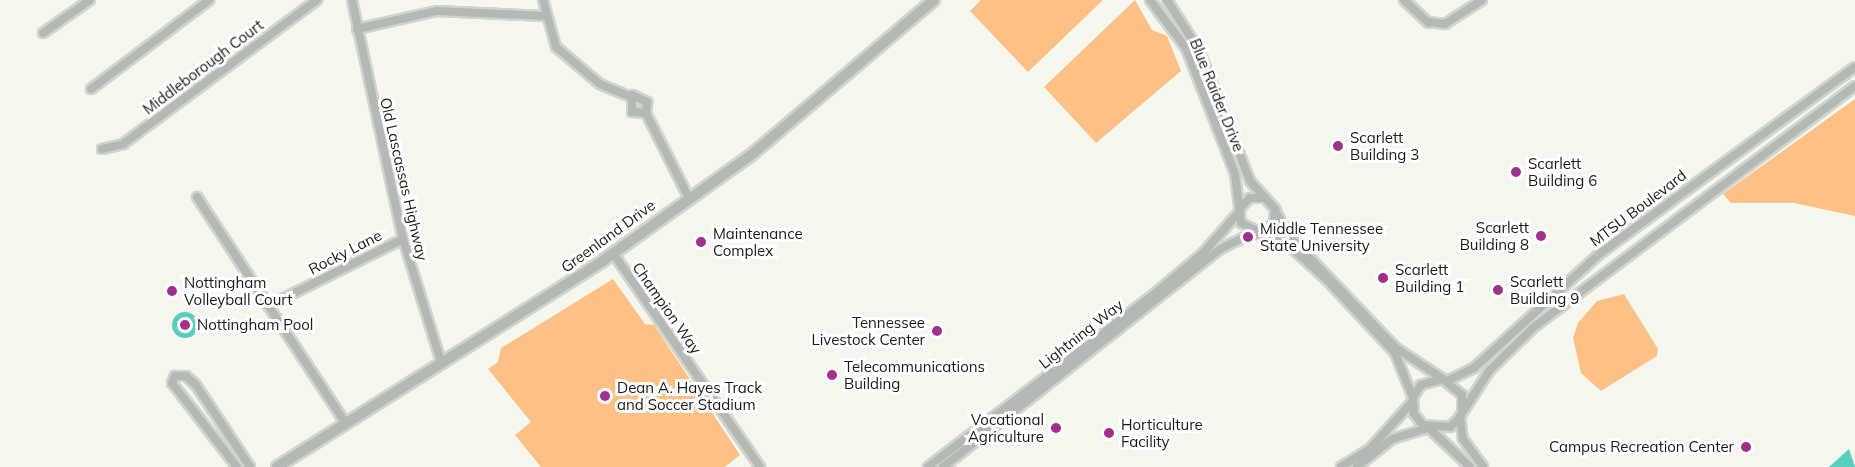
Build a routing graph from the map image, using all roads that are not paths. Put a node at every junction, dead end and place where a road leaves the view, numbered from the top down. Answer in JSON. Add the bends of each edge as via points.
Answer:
{"nodes":[{"id":1,"x":90,"y":0,"type":"edge"},
{"id":2,"x":209,"y":0,"type":"edge"},
{"id":3,"x":317,"y":0,"type":"edge"},
{"id":4,"x":352,"y":0,"type":"edge"},
{"id":5,"x":543,"y":0,"type":"edge"},
{"id":6,"x":934,"y":0,"type":"edge"},
{"id":7,"x":1150,"y":0,"type":"edge"},
{"id":8,"x":1167,"y":0,"type":"edge"},
{"id":9,"x":1404,"y":0,"type":"edge"},
{"id":10,"x":1482,"y":0,"type":"edge"},
{"id":11,"x":544,"y":16,"type":"junction"},
{"id":12,"x":357,"y":29,"type":"junction"},
{"id":13,"x":43,"y":33,"type":"dead end"},
{"id":14,"x":1855,"y":67,"type":"edge"},
{"id":15,"x":1855,"y":86,"type":"edge"},
{"id":16,"x":91,"y":89,"type":"dead end"},
{"id":17,"x":630,"y":97,"type":"junction"},
{"id":18,"x":646,"y":113,"type":"junction"},
{"id":19,"x":102,"y":149,"type":"dead end"},
{"id":20,"x":197,"y":197,"type":"dead end"},
{"id":21,"x":689,"y":198,"type":"junction"},
{"id":22,"x":1268,"y":200,"type":"junction"},
{"id":23,"x":1240,"y":209,"type":"junction"},
{"id":24,"x":1276,"y":214,"type":"junction"},
{"id":25,"x":1255,"y":233,"type":"junction"},
{"id":26,"x":403,"y":239,"type":"junction"},
{"id":27,"x":613,"y":253,"type":"junction"},
{"id":28,"x":268,"y":306,"type":"junction"},
{"id":29,"x":441,"y":362,"type":"junction"},
{"id":30,"x":1445,"y":380,"type":"junction"},
{"id":31,"x":1412,"y":400,"type":"junction"},
{"id":32,"x":1461,"y":414,"type":"junction"},
{"id":33,"x":344,"y":421,"type":"junction"},
{"id":34,"x":1429,"y":428,"type":"junction"},
{"id":35,"x":947,"y":466,"type":"edge"},
{"id":36,"x":237,"y":467,"type":"edge"},
{"id":37,"x":250,"y":467,"type":"edge"},
{"id":38,"x":277,"y":467,"type":"edge"},
{"id":39,"x":760,"y":467,"type":"edge"},
{"id":40,"x":928,"y":467,"type":"edge"},
{"id":41,"x":1341,"y":467,"type":"edge"},
{"id":42,"x":1358,"y":467,"type":"edge"},
{"id":43,"x":1470,"y":467,"type":"edge"},
{"id":44,"x":1483,"y":467,"type":"edge"}],
"edges":[{"from":1,"to":13,"type":"street"},
{"from":2,"to":16,"type":"street"},
{"from":3,"to":19,"type":"street","name":"Middleborough Court","via":[[123,144]]},
{"from":4,"to":12,"type":"street","name":"Old Lascassas Highway"},
{"from":5,"to":11,"type":"street"},
{"from":6,"to":21,"type":"street","name":"Greenland Drive","via":[[787,129]]},
{"from":7,"to":23,"type":"street","name":"Blue Raider Drive","via":[[1186,48],[1235,174]]},
{"from":8,"to":22,"type":"street","name":"Blue Raider Drive","via":[[1200,52],[1250,181]]},
{"from":9,"to":10,"type":"street","via":[[1428,22],[1445,24]]},
{"from":11,"to":12,"type":"street","via":[[437,11]]},
{"from":11,"to":17,"type":"street","via":[[556,47],[574,66]]},
{"from":12,"to":26,"type":"street","name":"Old Lascassas Highway"},
{"from":14,"to":30,"type":"street","name":"MTSU Boulevard","via":[[1598,255],[1474,368]]},
{"from":15,"to":32,"type":"street","name":"MTSU Boulevard","via":[[1534,327],[1489,371]]},
{"from":17,"to":18,"type":"street","via":[[643,98]]},
{"from":17,"to":18,"type":"street","via":[[632,112]]},
{"from":18,"to":21,"type":"street"},
{"from":20,"to":28,"type":"street"},
{"from":21,"to":27,"type":"street","name":"Greenland Drive"},
{"from":22,"to":23,"type":"street","via":[[1250,198]]},
{"from":22,"to":24,"type":"street"},
{"from":23,"to":25,"type":"street","via":[[1241,223]]},
{"from":23,"to":40,"type":"street","name":"Lightning Way","via":[[1204,252],[1158,291]]},
{"from":24,"to":25,"type":"street","via":[[1274,224]]},
{"from":24,"to":30,"type":"street","via":[[1288,235],[1396,348]]},
{"from":25,"to":31,"type":"street","via":[[1293,249],[1327,280],[1395,353]]},
{"from":25,"to":35,"type":"street","name":"Lightning Way","via":[[1233,242]]},
{"from":26,"to":28,"type":"street","name":"Rocky Lane"},
{"from":26,"to":29,"type":"street","name":"Old Lascassas Highway"},
{"from":27,"to":29,"type":"street","name":"Greenland Drive"},
{"from":27,"to":39,"type":"street","name":"Champion Way"},
{"from":28,"to":33,"type":"street"},
{"from":29,"to":33,"type":"street","name":"Greenland Drive"},
{"from":30,"to":31,"type":"street","via":[[1421,385]]},
{"from":30,"to":32,"type":"street","via":[[1462,395]]},
{"from":31,"to":34,"type":"street","via":[[1418,420]]},
{"from":31,"to":41,"type":"street","via":[[1370,449]]},
{"from":32,"to":34,"type":"street","via":[[1450,427]]},
{"from":32,"to":44,"type":"street","via":[[1463,438]]},
{"from":33,"to":38,"type":"street","name":"Greenland Drive"},
{"from":34,"to":42,"type":"street","via":[[1392,439]]},
{"from":34,"to":43,"type":"street"},
{"from":36,"to":37,"type":"street","via":[[172,382],[175,376],[186,376],[196,385]]}]}
